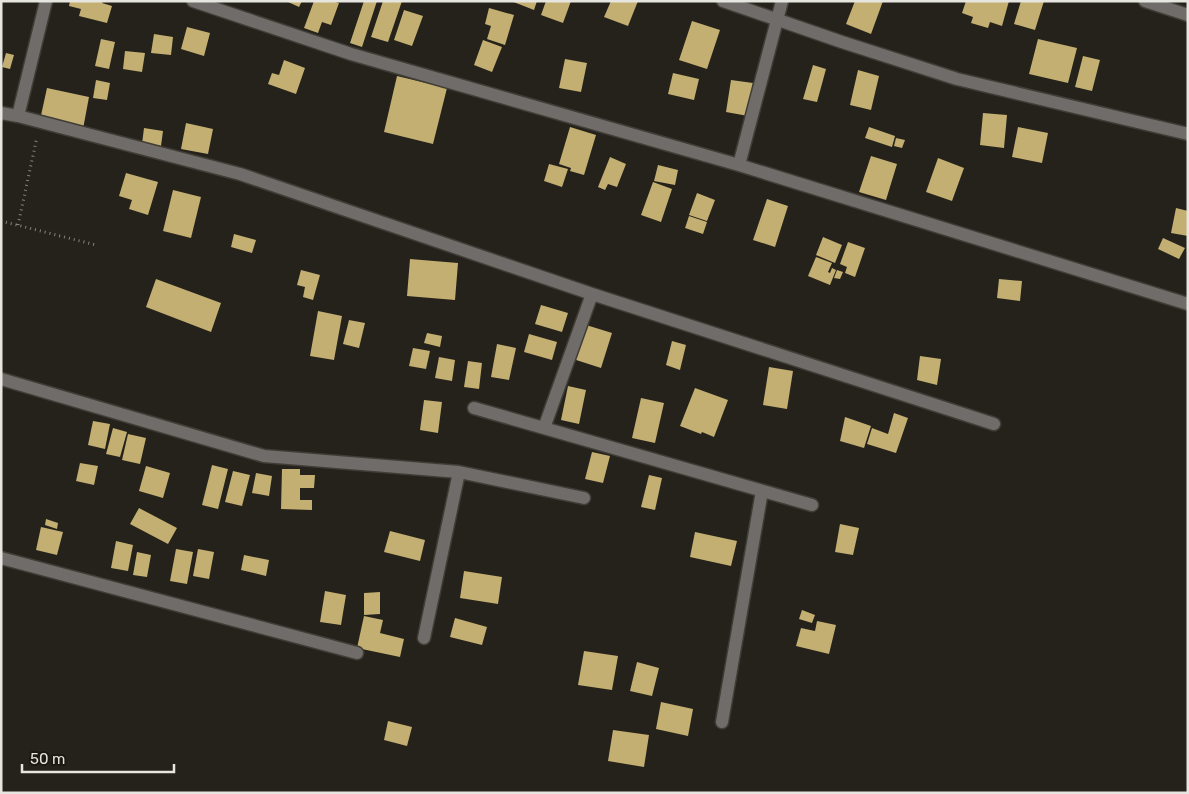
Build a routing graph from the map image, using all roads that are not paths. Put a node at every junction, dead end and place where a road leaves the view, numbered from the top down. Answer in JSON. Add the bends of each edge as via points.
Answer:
{"nodes":[{"id":1,"x":46,"y":1,"type":"edge"},
{"id":2,"x":194,"y":1,"type":"edge"},
{"id":3,"x":723,"y":1,"type":"edge"},
{"id":4,"x":782,"y":1,"type":"edge"},
{"id":5,"x":1145,"y":1,"type":"edge"},
{"id":6,"x":1188,"y":14,"type":"edge"},
{"id":7,"x":776,"y":20,"type":"junction"},
{"id":8,"x":1,"y":113,"type":"edge"},
{"id":9,"x":18,"y":116,"type":"junction"},
{"id":10,"x":1188,"y":134,"type":"edge"},
{"id":11,"x":739,"y":165,"type":"junction"},
{"id":12,"x":592,"y":294,"type":"junction"},
{"id":13,"x":1188,"y":304,"type":"edge"},
{"id":14,"x":1,"y":379,"type":"edge"},
{"id":15,"x":474,"y":408,"type":"dead end"},
{"id":16,"x":994,"y":424,"type":"dead end"},
{"id":17,"x":544,"y":428,"type":"junction"},
{"id":18,"x":458,"y":472,"type":"junction"},
{"id":19,"x":762,"y":491,"type":"junction"},
{"id":20,"x":584,"y":498,"type":"dead end"},
{"id":21,"x":812,"y":505,"type":"dead end"},
{"id":22,"x":1,"y":558,"type":"edge"},
{"id":23,"x":424,"y":638,"type":"dead end"},
{"id":24,"x":357,"y":653,"type":"dead end"},
{"id":25,"x":722,"y":722,"type":"dead end"}],
"edges":[{"from":1,"to":9,"type":"street"},
{"from":2,"to":11,"type":"street","via":[[351,54]]},
{"from":3,"to":7,"type":"street"},
{"from":4,"to":7,"type":"street"},
{"from":5,"to":6,"type":"street"},
{"from":7,"to":10,"type":"street","via":[[957,79]]},
{"from":7,"to":11,"type":"street"},
{"from":8,"to":9,"type":"street"},
{"from":9,"to":12,"type":"street","via":[[240,174]]},
{"from":11,"to":13,"type":"street"},
{"from":12,"to":16,"type":"street"},
{"from":12,"to":17,"type":"street"},
{"from":14,"to":18,"type":"street","via":[[264,456]]},
{"from":15,"to":17,"type":"street"},
{"from":17,"to":19,"type":"street"},
{"from":18,"to":20,"type":"street"},
{"from":18,"to":23,"type":"street"},
{"from":19,"to":21,"type":"street"},
{"from":19,"to":25,"type":"street"},
{"from":22,"to":24,"type":"street"}]}
